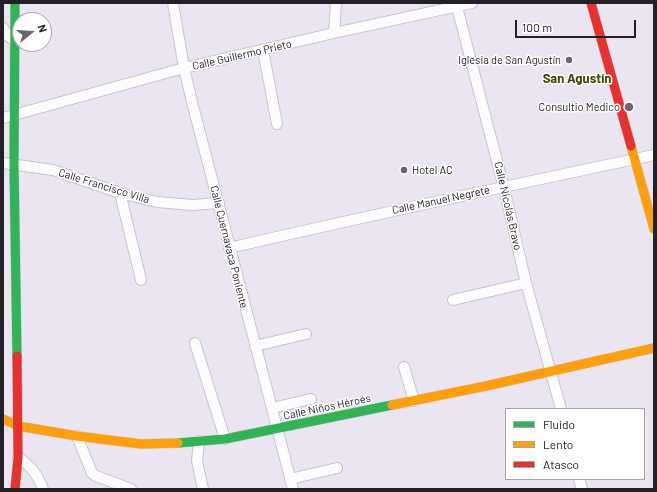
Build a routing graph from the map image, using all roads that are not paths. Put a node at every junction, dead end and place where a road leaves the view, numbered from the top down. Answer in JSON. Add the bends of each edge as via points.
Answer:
{"nodes":[{"id":1,"x":173,"y":3,"type":"edge"},
{"id":2,"x":336,"y":3,"type":"edge"},
{"id":3,"x":472,"y":3,"type":"edge"},
{"id":4,"x":591,"y":3,"type":"edge"},
{"id":5,"x":457,"y":4,"type":"edge"},
{"id":6,"x":3,"y":28,"type":"edge"},
{"id":7,"x":334,"y":33,"type":"junction"},
{"id":8,"x":12,"y":38,"type":"edge"},
{"id":9,"x":263,"y":50,"type":"junction"},
{"id":10,"x":15,"y":52,"type":"edge"},
{"id":11,"x":184,"y":68,"type":"junction"},
{"id":12,"x":14,"y":114,"type":"junction"},
{"id":13,"x":3,"y":118,"type":"edge"},
{"id":14,"x":277,"y":124,"type":"dead end"},
{"id":15,"x":654,"y":155,"type":"edge"},
{"id":16,"x":634,"y":159,"type":"junction"},
{"id":17,"x":3,"y":163,"type":"edge"},
{"id":18,"x":14,"y":165,"type":"junction"},
{"id":19,"x":504,"y":188,"type":"junction"},
{"id":20,"x":120,"y":193,"type":"junction"},
{"id":21,"x":218,"y":203,"type":"junction"},
{"id":22,"x":654,"y":229,"type":"edge"},
{"id":23,"x":230,"y":248,"type":"junction"},
{"id":24,"x":142,"y":280,"type":"dead end"},
{"id":25,"x":526,"y":283,"type":"junction"},
{"id":26,"x":453,"y":300,"type":"dead end"},
{"id":27,"x":306,"y":334,"type":"dead end"},
{"id":28,"x":195,"y":343,"type":"dead end"},
{"id":29,"x":255,"y":346,"type":"junction"},
{"id":30,"x":654,"y":348,"type":"edge"},
{"id":31,"x":404,"y":367,"type":"dead end"},
{"id":32,"x":551,"y":372,"type":"junction"},
{"id":33,"x":311,"y":399,"type":"dead end"},
{"id":34,"x":414,"y":401,"type":"junction"},
{"id":35,"x":272,"y":408,"type":"junction"},
{"id":36,"x":561,"y":408,"type":"edge"},
{"id":37,"x":3,"y":419,"type":"edge"},
{"id":38,"x":18,"y":426,"type":"junction"},
{"id":39,"x":278,"y":430,"type":"junction"},
{"id":40,"x":76,"y":436,"type":"junction"},
{"id":41,"x":225,"y":439,"type":"junction"},
{"id":42,"x":199,"y":441,"type":"junction"},
{"id":43,"x":18,"y":457,"type":"junction"},
{"id":44,"x":337,"y":468,"type":"dead end"},
{"id":45,"x":290,"y":479,"type":"junction"},
{"id":46,"x":15,"y":489,"type":"edge"},
{"id":47,"x":43,"y":489,"type":"edge"},
{"id":48,"x":131,"y":489,"type":"edge"},
{"id":49,"x":203,"y":489,"type":"edge"},
{"id":50,"x":293,"y":489,"type":"edge"}],
"edges":[{"from":1,"to":11,"type":"street","name":"Calle Cuernavaca Poniente"},
{"from":2,"to":7,"type":"street"},
{"from":3,"to":5,"type":"street","name":"Calle Guillermo Prieto"},
{"from":4,"to":16,"type":"main road"},
{"from":5,"to":7,"type":"street","name":"Calle Guillermo Prieto"},
{"from":5,"to":19,"type":"street","name":"Calle Nicolás Bravo"},
{"from":6,"to":8,"type":"street"},
{"from":7,"to":9,"type":"street","name":"Calle Guillermo Prieto"},
{"from":9,"to":11,"type":"street","name":"Calle Guillermo Prieto"},
{"from":9,"to":14,"type":"street"},
{"from":10,"to":12,"type":"main road"},
{"from":11,"to":12,"type":"street","name":"Calle Guillermo Prieto"},
{"from":11,"to":21,"type":"street","name":"Calle Cuernavaca Poniente"},
{"from":12,"to":13,"type":"street","name":"Calle Guillermo Prieto"},
{"from":12,"to":18,"type":"main road"},
{"from":15,"to":16,"type":"street","name":"Calle Manuel Negrete"},
{"from":16,"to":19,"type":"street","name":"Calle Manuel Negrete"},
{"from":16,"to":22,"type":"main road"},
{"from":17,"to":18,"type":"street"},
{"from":18,"to":20,"type":"street","name":"Calle Francisco Villa","via":[[53,170]]},
{"from":18,"to":38,"type":"main road"},
{"from":19,"to":23,"type":"street","name":"Calle Manuel Negrete","via":[[420,204]]},
{"from":19,"to":25,"type":"street","name":"Calle Nicolás Bravo"},
{"from":20,"to":21,"type":"street","name":"Calle Francisco Villa","via":[[173,204]]},
{"from":20,"to":24,"type":"street"},
{"from":21,"to":23,"type":"street","name":"Calle Cuernavaca Poniente"},
{"from":23,"to":29,"type":"street","name":"Calle Cuernavaca Poniente"},
{"from":25,"to":26,"type":"street"},
{"from":25,"to":32,"type":"street","name":"Calle Nicolás Bravo"},
{"from":27,"to":29,"type":"street"},
{"from":28,"to":41,"type":"street"},
{"from":29,"to":35,"type":"street","name":"Calle Cuernavaca Poniente"},
{"from":30,"to":32,"type":"main road","name":"Calle Niños Héroes"},
{"from":31,"to":34,"type":"street"},
{"from":32,"to":34,"type":"main road","name":"Calle Niños Héroes"},
{"from":32,"to":36,"type":"street","name":"Calle Nicolás Bravo"},
{"from":33,"to":35,"type":"street"},
{"from":34,"to":39,"type":"main road","name":"Calle Niños Héroes"},
{"from":35,"to":39,"type":"street","name":"Calle Cuernavaca Poniente"},
{"from":37,"to":38,"type":"main road","name":"Calle Niños Héroes"},
{"from":38,"to":40,"type":"main road","name":"Calle Niños Héroes"},
{"from":38,"to":43,"type":"main road"},
{"from":39,"to":41,"type":"main road","name":"Calle Niños Héroes"},
{"from":39,"to":45,"type":"street","name":"Calle Cuernavaca Poniente"},
{"from":40,"to":42,"type":"main road","name":"Calle Niños Héroes","via":[[141,444]]},
{"from":40,"to":48,"type":"street","via":[[92,473]]},
{"from":41,"to":42,"type":"main road","name":"Calle Niños Héroes"},
{"from":42,"to":49,"type":"street","via":[[197,461]]},
{"from":43,"to":46,"type":"main road"},
{"from":43,"to":47,"type":"street","via":[[32,468]]},
{"from":44,"to":45,"type":"street"},
{"from":45,"to":50,"type":"street","name":"Calle Cuernavaca Poniente"}]}
